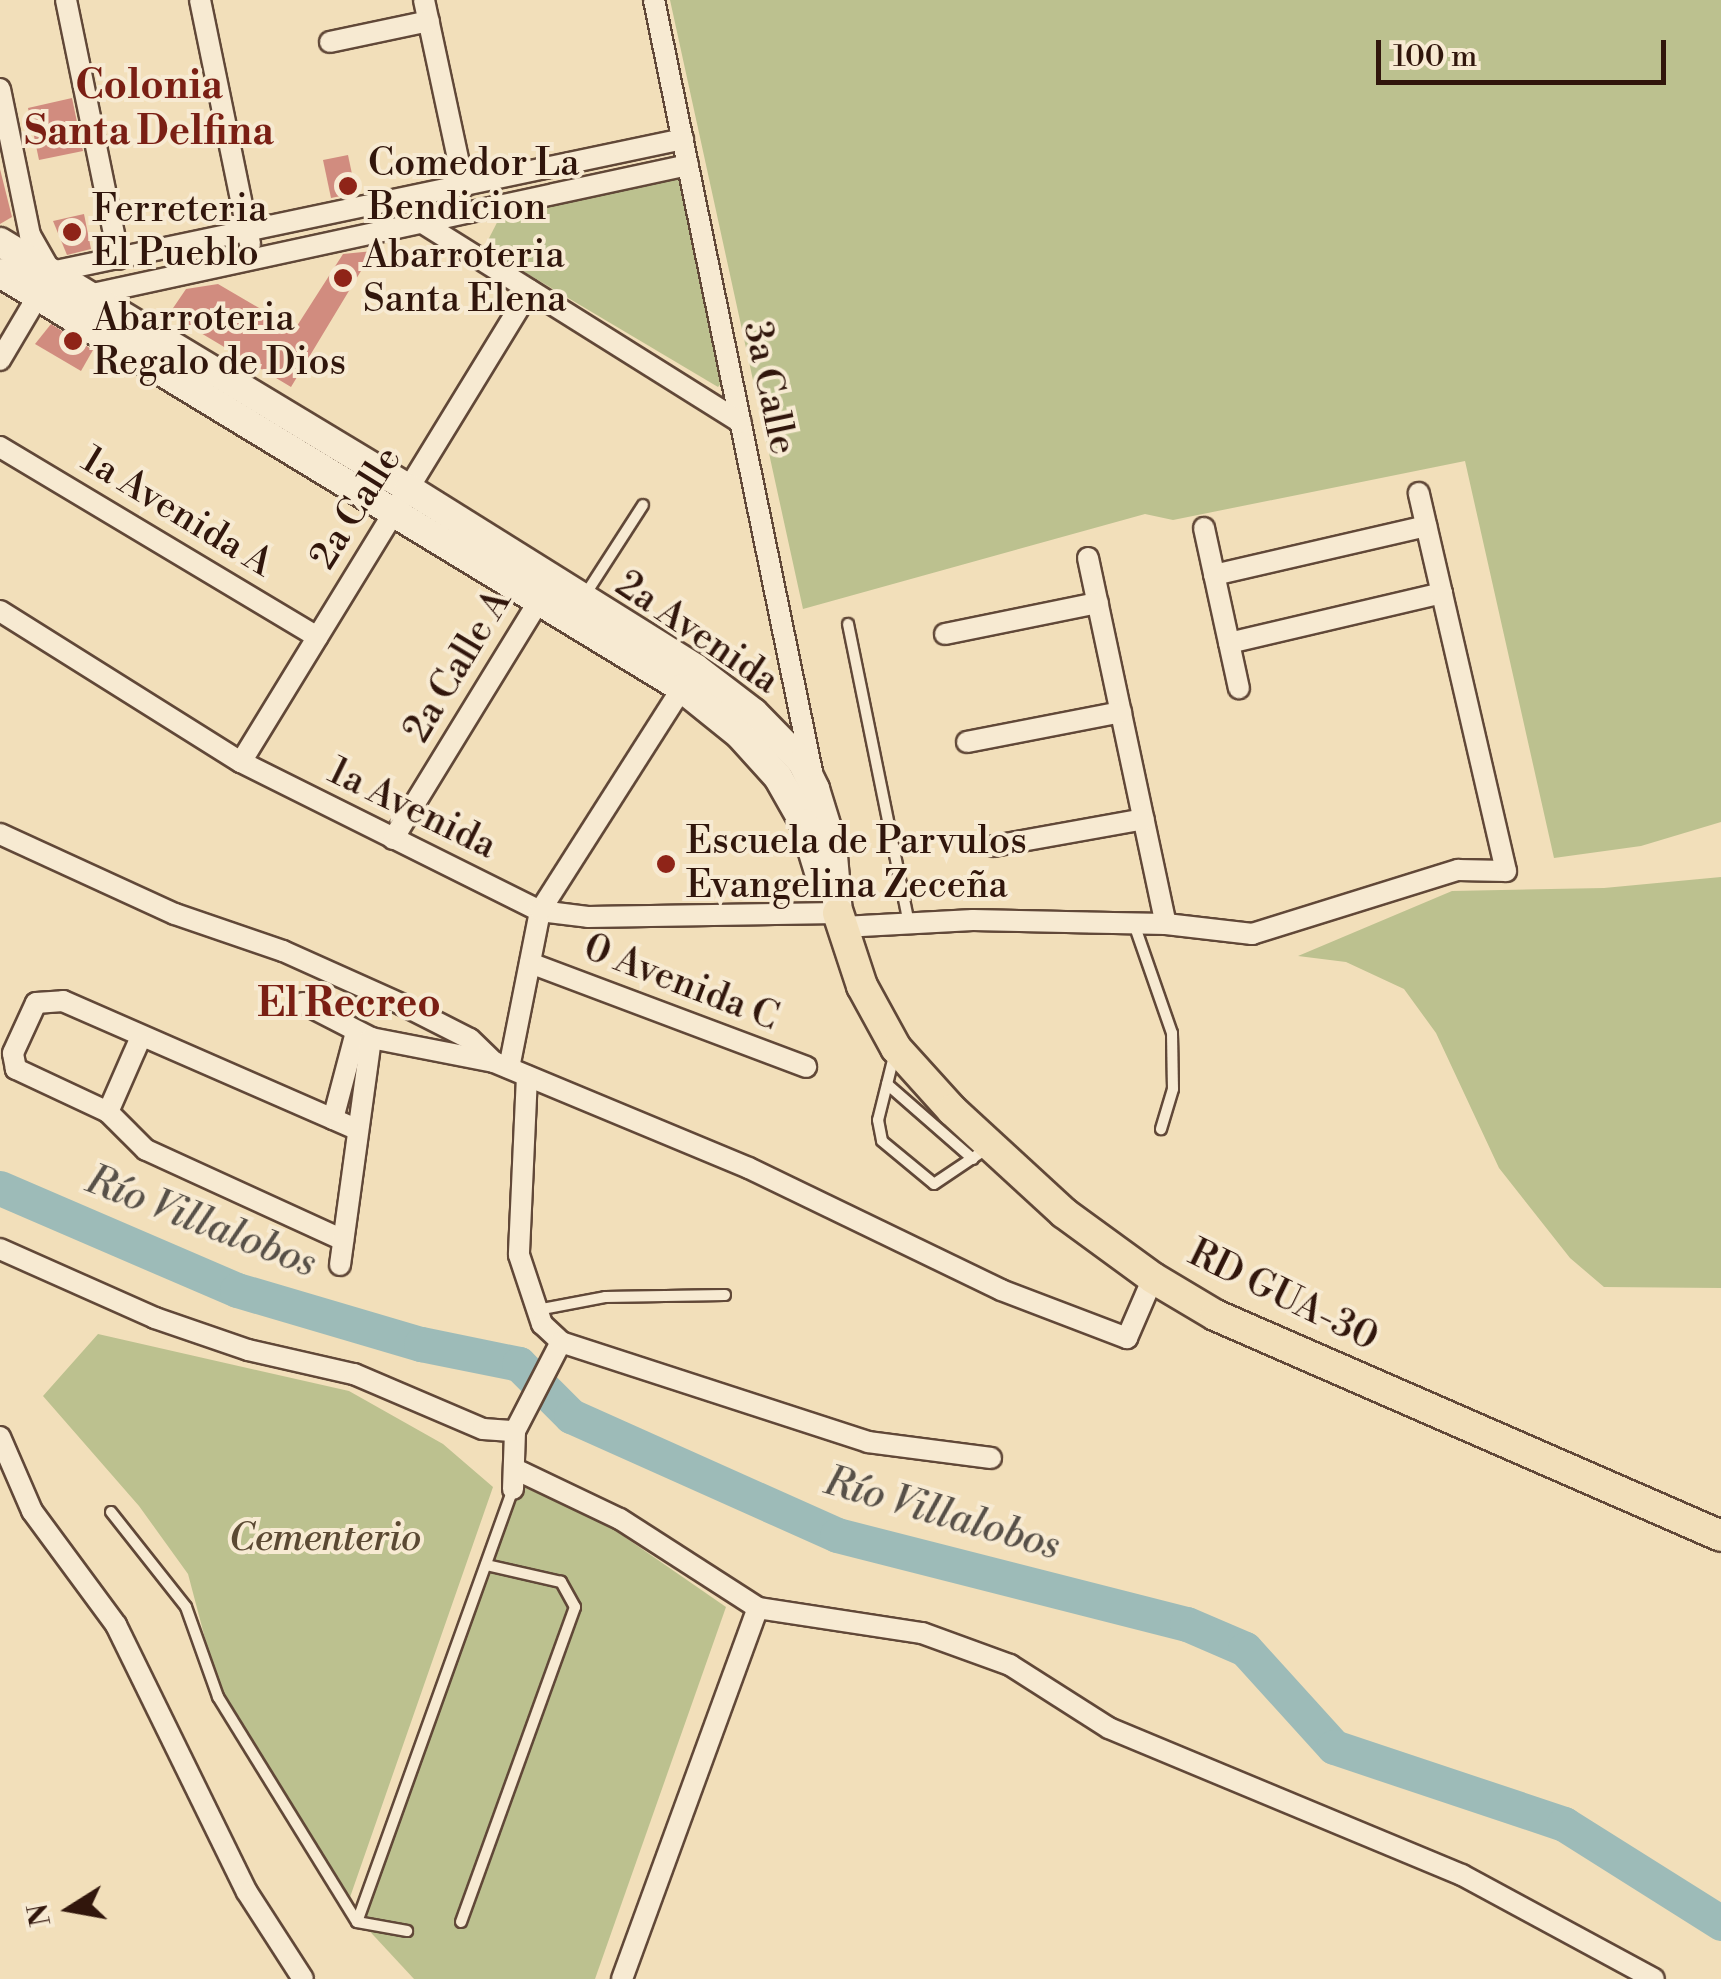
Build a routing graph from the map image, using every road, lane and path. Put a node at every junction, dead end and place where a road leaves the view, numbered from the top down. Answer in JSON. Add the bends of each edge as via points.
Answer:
{"nodes":[{"id":1,"x":66,"y":0,"type":"edge"},
{"id":2,"x":200,"y":0,"type":"edge"},
{"id":3,"x":654,"y":0,"type":"edge"},
{"id":4,"x":426,"y":10,"type":"edge"},
{"id":5,"x":330,"y":42,"type":"dead end"},
{"id":6,"x":0,"y":89,"type":"edge"},
{"id":7,"x":683,"y":139,"type":"junction"},
{"id":8,"x":688,"y":165,"type":"junction"},
{"id":9,"x":464,"y":187,"type":"junction"},
{"id":10,"x":418,"y":220,"type":"junction"},
{"id":11,"x":248,"y":234,"type":"junction"},
{"id":12,"x":0,"y":242,"type":"edge"},
{"id":13,"x":252,"y":256,"type":"junction"},
{"id":14,"x":119,"y":258,"type":"junction"},
{"id":15,"x":0,"y":272,"type":"edge"},
{"id":16,"x":45,"y":284,"type":"junction"},
{"id":17,"x":530,"y":290,"type":"junction"},
{"id":18,"x":88,"y":296,"type":"junction"},
{"id":19,"x":0,"y":360,"type":"edge"},
{"id":20,"x":740,"y":423,"type":"junction"},
{"id":21,"x":0,"y":447,"type":"edge"},
{"id":22,"x":410,"y":489,"type":"junction"},
{"id":23,"x":1418,"y":493,"type":"dead end"},
{"id":24,"x":643,"y":506,"type":"dead end"},
{"id":25,"x":394,"y":516,"type":"junction"},
{"id":26,"x":1426,"y":526,"type":"junction"},
{"id":27,"x":1204,"y":528,"type":"dead end"},
{"id":28,"x":1088,"y":558,"type":"dead end"},
{"id":29,"x":1214,"y":575,"type":"junction"},
{"id":30,"x":546,"y":590,"type":"junction"},
{"id":31,"x":1442,"y":594,"type":"junction"},
{"id":32,"x":582,"y":600,"type":"junction"},
{"id":33,"x":1098,"y":602,"type":"junction"},
{"id":34,"x":0,"y":611,"type":"edge"},
{"id":35,"x":848,"y":624,"type":"dead end"},
{"id":36,"x":945,"y":634,"type":"dead end"},
{"id":37,"x":317,"y":637,"type":"junction"},
{"id":38,"x":1229,"y":642,"type":"junction"},
{"id":39,"x":682,"y":688,"type":"junction"},
{"id":40,"x":1239,"y":688,"type":"dead end"},
{"id":41,"x":1121,"y":712,"type":"junction"},
{"id":42,"x":968,"y":742,"type":"dead end"},
{"id":43,"x":241,"y":762,"type":"junction"},
{"id":44,"x":804,"y":794,"type":"junction"},
{"id":45,"x":1144,"y":820,"type":"junction"},
{"id":46,"x":0,"y":834,"type":"edge"},
{"id":47,"x":393,"y":839,"type":"junction"},
{"id":48,"x":994,"y":846,"type":"dead end"},
{"id":49,"x":540,"y":911,"type":"junction"},
{"id":50,"x":840,"y":920,"type":"junction"},
{"id":51,"x":908,"y":920,"type":"junction"},
{"id":52,"x":1134,"y":924,"type":"junction"},
{"id":53,"x":1166,"y":924,"type":"junction"},
{"id":54,"x":530,"y":963,"type":"junction"},
{"id":55,"x":303,"y":1003,"type":"dead end"},
{"id":56,"x":364,"y":1035,"type":"junction"},
{"id":57,"x":140,"y":1039,"type":"junction"},
{"id":58,"x":896,"y":1048,"type":"junction"},
{"id":59,"x":806,"y":1067,"type":"dead end"},
{"id":60,"x":510,"y":1069,"type":"junction"},
{"id":61,"x":887,"y":1084,"type":"junction"},
{"id":62,"x":108,"y":1112,"type":"junction"},
{"id":63,"x":332,"y":1120,"type":"junction"},
{"id":64,"x":356,"y":1129,"type":"junction"},
{"id":65,"x":1162,"y":1129,"type":"dead end"},
{"id":66,"x":982,"y":1152,"type":"junction"},
{"id":67,"x":343,"y":1240,"type":"junction"},
{"id":68,"x":0,"y":1249,"type":"edge"},
{"id":69,"x":340,"y":1266,"type":"dead end"},
{"id":70,"x":1153,"y":1278,"type":"junction"},
{"id":71,"x":725,"y":1295,"type":"dead end"},
{"id":72,"x":536,"y":1310,"type":"junction"},
{"id":73,"x":560,"y":1342,"type":"junction"},
{"id":74,"x":516,"y":1428,"type":"junction"},
{"id":75,"x":0,"y":1437,"type":"edge"},
{"id":76,"x":991,"y":1458,"type":"dead end"},
{"id":77,"x":514,"y":1479,"type":"junction"},
{"id":78,"x":111,"y":1512,"type":"dead end"},
{"id":79,"x":1721,"y":1536,"type":"edge"},
{"id":80,"x":486,"y":1564,"type":"junction"},
{"id":81,"x":758,"y":1608,"type":"junction"},
{"id":82,"x":358,"y":1922,"type":"junction"},
{"id":83,"x":461,"y":1922,"type":"dead end"},
{"id":84,"x":407,"y":1931,"type":"dead end"},
{"id":85,"x":303,"y":1979,"type":"edge"},
{"id":86,"x":622,"y":1979,"type":"edge"},
{"id":87,"x":1654,"y":1979,"type":"edge"}],
"edges":[{"from":1,"to":14,"type":"street"},
{"from":2,"to":11,"type":"street"},
{"from":3,"to":7,"type":"street","name":"3a Calle"},
{"from":4,"to":5,"type":"street"},
{"from":4,"to":9,"type":"street"},
{"from":6,"to":16,"type":"street"},
{"from":7,"to":8,"type":"street","name":"3a Calle"},
{"from":7,"to":9,"type":"street"},
{"from":8,"to":10,"type":"street"},
{"from":8,"to":20,"type":"street","name":"3a Calle"},
{"from":9,"to":11,"type":"street"},
{"from":10,"to":13,"type":"street"},
{"from":10,"to":17,"type":"street"},
{"from":11,"to":13,"type":"street"},
{"from":11,"to":14,"type":"street"},
{"from":12,"to":16,"type":"street","name":"2a Avenida"},
{"from":13,"to":18,"type":"street"},
{"from":14,"to":16,"type":"street"},
{"from":15,"to":16,"type":"street","name":"2a Avenida"},
{"from":16,"to":18,"type":"street","name":"2a Avenida"},
{"from":16,"to":19,"type":"street"},
{"from":16,"to":25,"type":"street","name":"2a Avenida"},
{"from":17,"to":20,"type":"street"},
{"from":17,"to":22,"type":"street","name":"2a Calle"},
{"from":18,"to":22,"type":"street","name":"2a Avenida"},
{"from":20,"to":44,"type":"street","name":"3a Calle"},
{"from":21,"to":37,"type":"street","name":"1a Avenida A"},
{"from":22,"to":25,"type":"street","name":"2a Calle"},
{"from":22,"to":30,"type":"street","name":"2a Avenida"},
{"from":23,"to":26,"type":"street"},
{"from":24,"to":32,"type":"lane"},
{"from":25,"to":30,"type":"street","name":"2a Avenida"},
{"from":25,"to":37,"type":"street","name":"2a Calle"},
{"from":26,"to":29,"type":"street"},
{"from":26,"to":31,"type":"street"},
{"from":27,"to":29,"type":"street"},
{"from":28,"to":33,"type":"street"},
{"from":29,"to":38,"type":"street"},
{"from":30,"to":32,"type":"street","name":"2a Avenida"},
{"from":30,"to":39,"type":"street","name":"2a Avenida"},
{"from":30,"to":47,"type":"street","name":"2a Calle A"},
{"from":31,"to":38,"type":"street"},
{"from":31,"to":53,"type":"street","name":"1a Avenida","via":[[1506,871],[1444,874],[1252,934]]},
{"from":32,"to":44,"type":"street","name":"2a Avenida","via":[[695,668],[754,713],[802,762]]},
{"from":33,"to":36,"type":"street"},
{"from":33,"to":41,"type":"street"},
{"from":34,"to":43,"type":"street","name":"1a Avenida"},
{"from":35,"to":51,"type":"lane"},
{"from":37,"to":43,"type":"street","name":"2a Calle"},
{"from":38,"to":40,"type":"street"},
{"from":39,"to":44,"type":"street","name":"2a Avenida"},
{"from":39,"to":49,"type":"street"},
{"from":41,"to":42,"type":"street"},
{"from":41,"to":45,"type":"street"},
{"from":43,"to":47,"type":"street","name":"1a Avenida"},
{"from":44,"to":50,"type":"street","name":"2a Avenida","via":[[832,844]]},
{"from":45,"to":48,"type":"street"},
{"from":45,"to":53,"type":"street"},
{"from":46,"to":60,"type":"street","via":[[175,914],[283,951],[401,1004],[470,1039]]},
{"from":47,"to":49,"type":"street","name":"1a Avenida"},
{"from":49,"to":50,"type":"street","name":"1a Avenida"},
{"from":49,"to":54,"type":"street"},
{"from":50,"to":51,"type":"street","name":"1a Avenida"},
{"from":50,"to":58,"type":"main road","name":"RD GUA-30","via":[[875,1016]]},
{"from":51,"to":52,"type":"street","name":"1a Avenida"},
{"from":52,"to":53,"type":"street","name":"1a Avenida"},
{"from":52,"to":65,"type":"lane","via":[[1172,1034],[1173,1088]]},
{"from":54,"to":59,"type":"street","name":"0 Avenida C"},
{"from":54,"to":60,"type":"street"},
{"from":55,"to":56,"type":"street"},
{"from":56,"to":60,"type":"street"},
{"from":56,"to":63,"type":"street"},
{"from":56,"to":64,"type":"street"},
{"from":57,"to":62,"type":"street"},
{"from":57,"to":62,"type":"street","via":[[46,998],[36,1003],[13,1053],[16,1070]]},
{"from":57,"to":63,"type":"street"},
{"from":58,"to":61,"type":"lane"},
{"from":58,"to":66,"type":"main road","name":"RD GUA-30"},
{"from":60,"to":70,"type":"street","via":[[749,1168],[1002,1290],[1127,1338]]},
{"from":60,"to":72,"type":"street","via":[[519,1255]]},
{"from":61,"to":66,"type":"lane"},
{"from":61,"to":66,"type":"lane","via":[[878,1120],[882,1141],[927,1182],[943,1182]]},
{"from":62,"to":67,"type":"street","via":[[146,1150]]},
{"from":63,"to":64,"type":"street"},
{"from":64,"to":67,"type":"street"},
{"from":66,"to":70,"type":"main road","name":"RD GUA-30"},
{"from":67,"to":69,"type":"street"},
{"from":68,"to":74,"type":"street","via":[[155,1318],[248,1350],[354,1374],[483,1429]]},
{"from":70,"to":79,"type":"main road","name":"RD GUA-30","via":[[1215,1316]]},
{"from":71,"to":72,"type":"lane","via":[[605,1298]]},
{"from":72,"to":73,"type":"street"},
{"from":73,"to":74,"type":"street"},
{"from":73,"to":76,"type":"street","via":[[868,1442]]},
{"from":74,"to":77,"type":"street"},
{"from":75,"to":85,"type":"street","via":[[32,1511],[116,1625],[247,1892]]},
{"from":77,"to":80,"type":"lane"},
{"from":77,"to":81,"type":"street","via":[[620,1519]]},
{"from":78,"to":82,"type":"lane","via":[[186,1607],[218,1697]]},
{"from":80,"to":82,"type":"lane"},
{"from":80,"to":83,"type":"lane","via":[[561,1582],[576,1608]]},
{"from":81,"to":86,"type":"street"},
{"from":81,"to":87,"type":"street","via":[[922,1633],[1010,1665],[1109,1728],[1462,1876]]},
{"from":82,"to":84,"type":"lane"}]}
